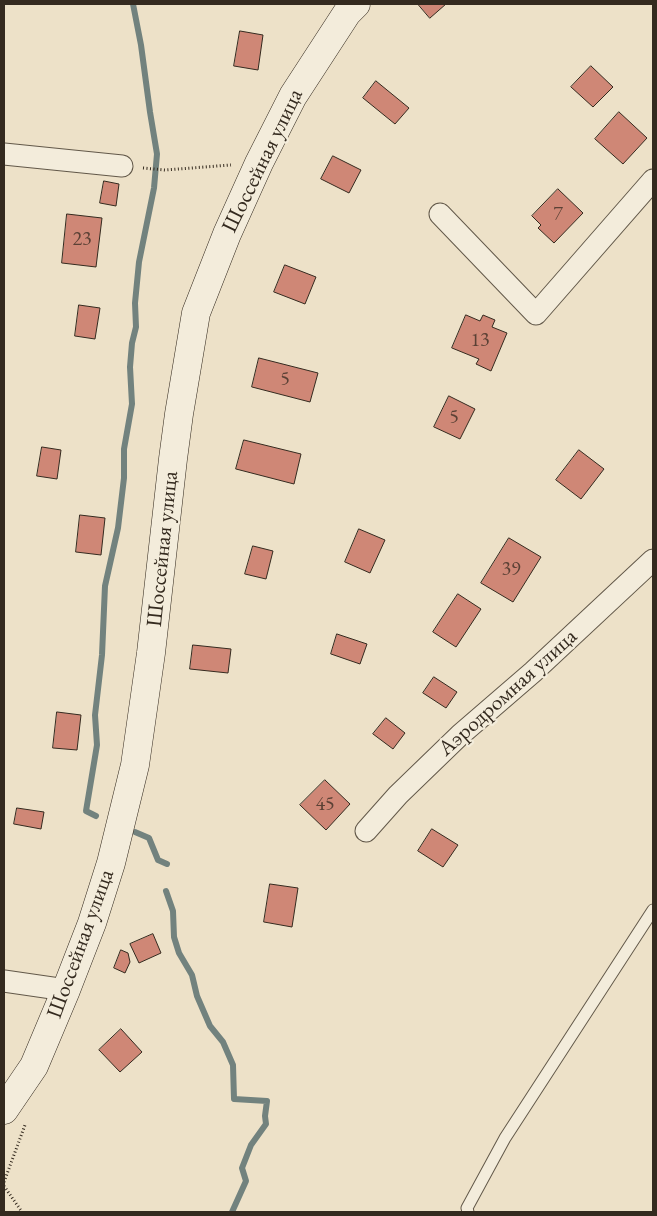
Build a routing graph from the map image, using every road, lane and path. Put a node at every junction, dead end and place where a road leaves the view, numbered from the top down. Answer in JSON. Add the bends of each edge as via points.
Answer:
{"nodes":[{"id":1,"x":356,"y":4,"type":"edge"},
{"id":2,"x":4,"y":154,"type":"edge"},
{"id":3,"x":259,"y":163,"type":"junction"},
{"id":4,"x":122,"y":166,"type":"dead end"},
{"id":5,"x":150,"y":168,"type":"dead end"},
{"id":6,"x":653,"y":180,"type":"edge"},
{"id":7,"x":440,"y":214,"type":"dead end"},
{"id":8,"x":653,"y":560,"type":"edge"},
{"id":9,"x":366,"y":831,"type":"dead end"},
{"id":10,"x":653,"y":910,"type":"edge"},
{"id":11,"x":4,"y":981,"type":"edge"},
{"id":12,"x":66,"y":990,"type":"junction"},
{"id":13,"x":4,"y":1110,"type":"edge"},
{"id":14,"x":4,"y":1186,"type":"edge"},
{"id":15,"x":22,"y":1212,"type":"edge"},
{"id":16,"x":468,"y":1212,"type":"edge"}],
"edges":[{"from":1,"to":3,"type":"main road","name":"Шоссейная улица","via":[[293,96]]},
{"from":2,"to":4,"type":"street"},
{"from":3,"to":5,"type":"path","via":[[165,170]]},
{"from":3,"to":12,"type":"main road","name":"Шоссейная улица","via":[[196,313],[174,450],[135,765],[112,863]]},
{"from":6,"to":7,"type":"street","via":[[536,314]]},
{"from":8,"to":9,"type":"street","name":"Аэродромная улица","via":[[460,735]]},
{"from":10,"to":16,"type":"lane","via":[[505,1138],[467,1208]]},
{"from":11,"to":12,"type":"street"},
{"from":12,"to":13,"type":"main road","name":"Шоссейная улица","via":[[34,1066]]},
{"from":14,"to":15,"type":"path"}]}
